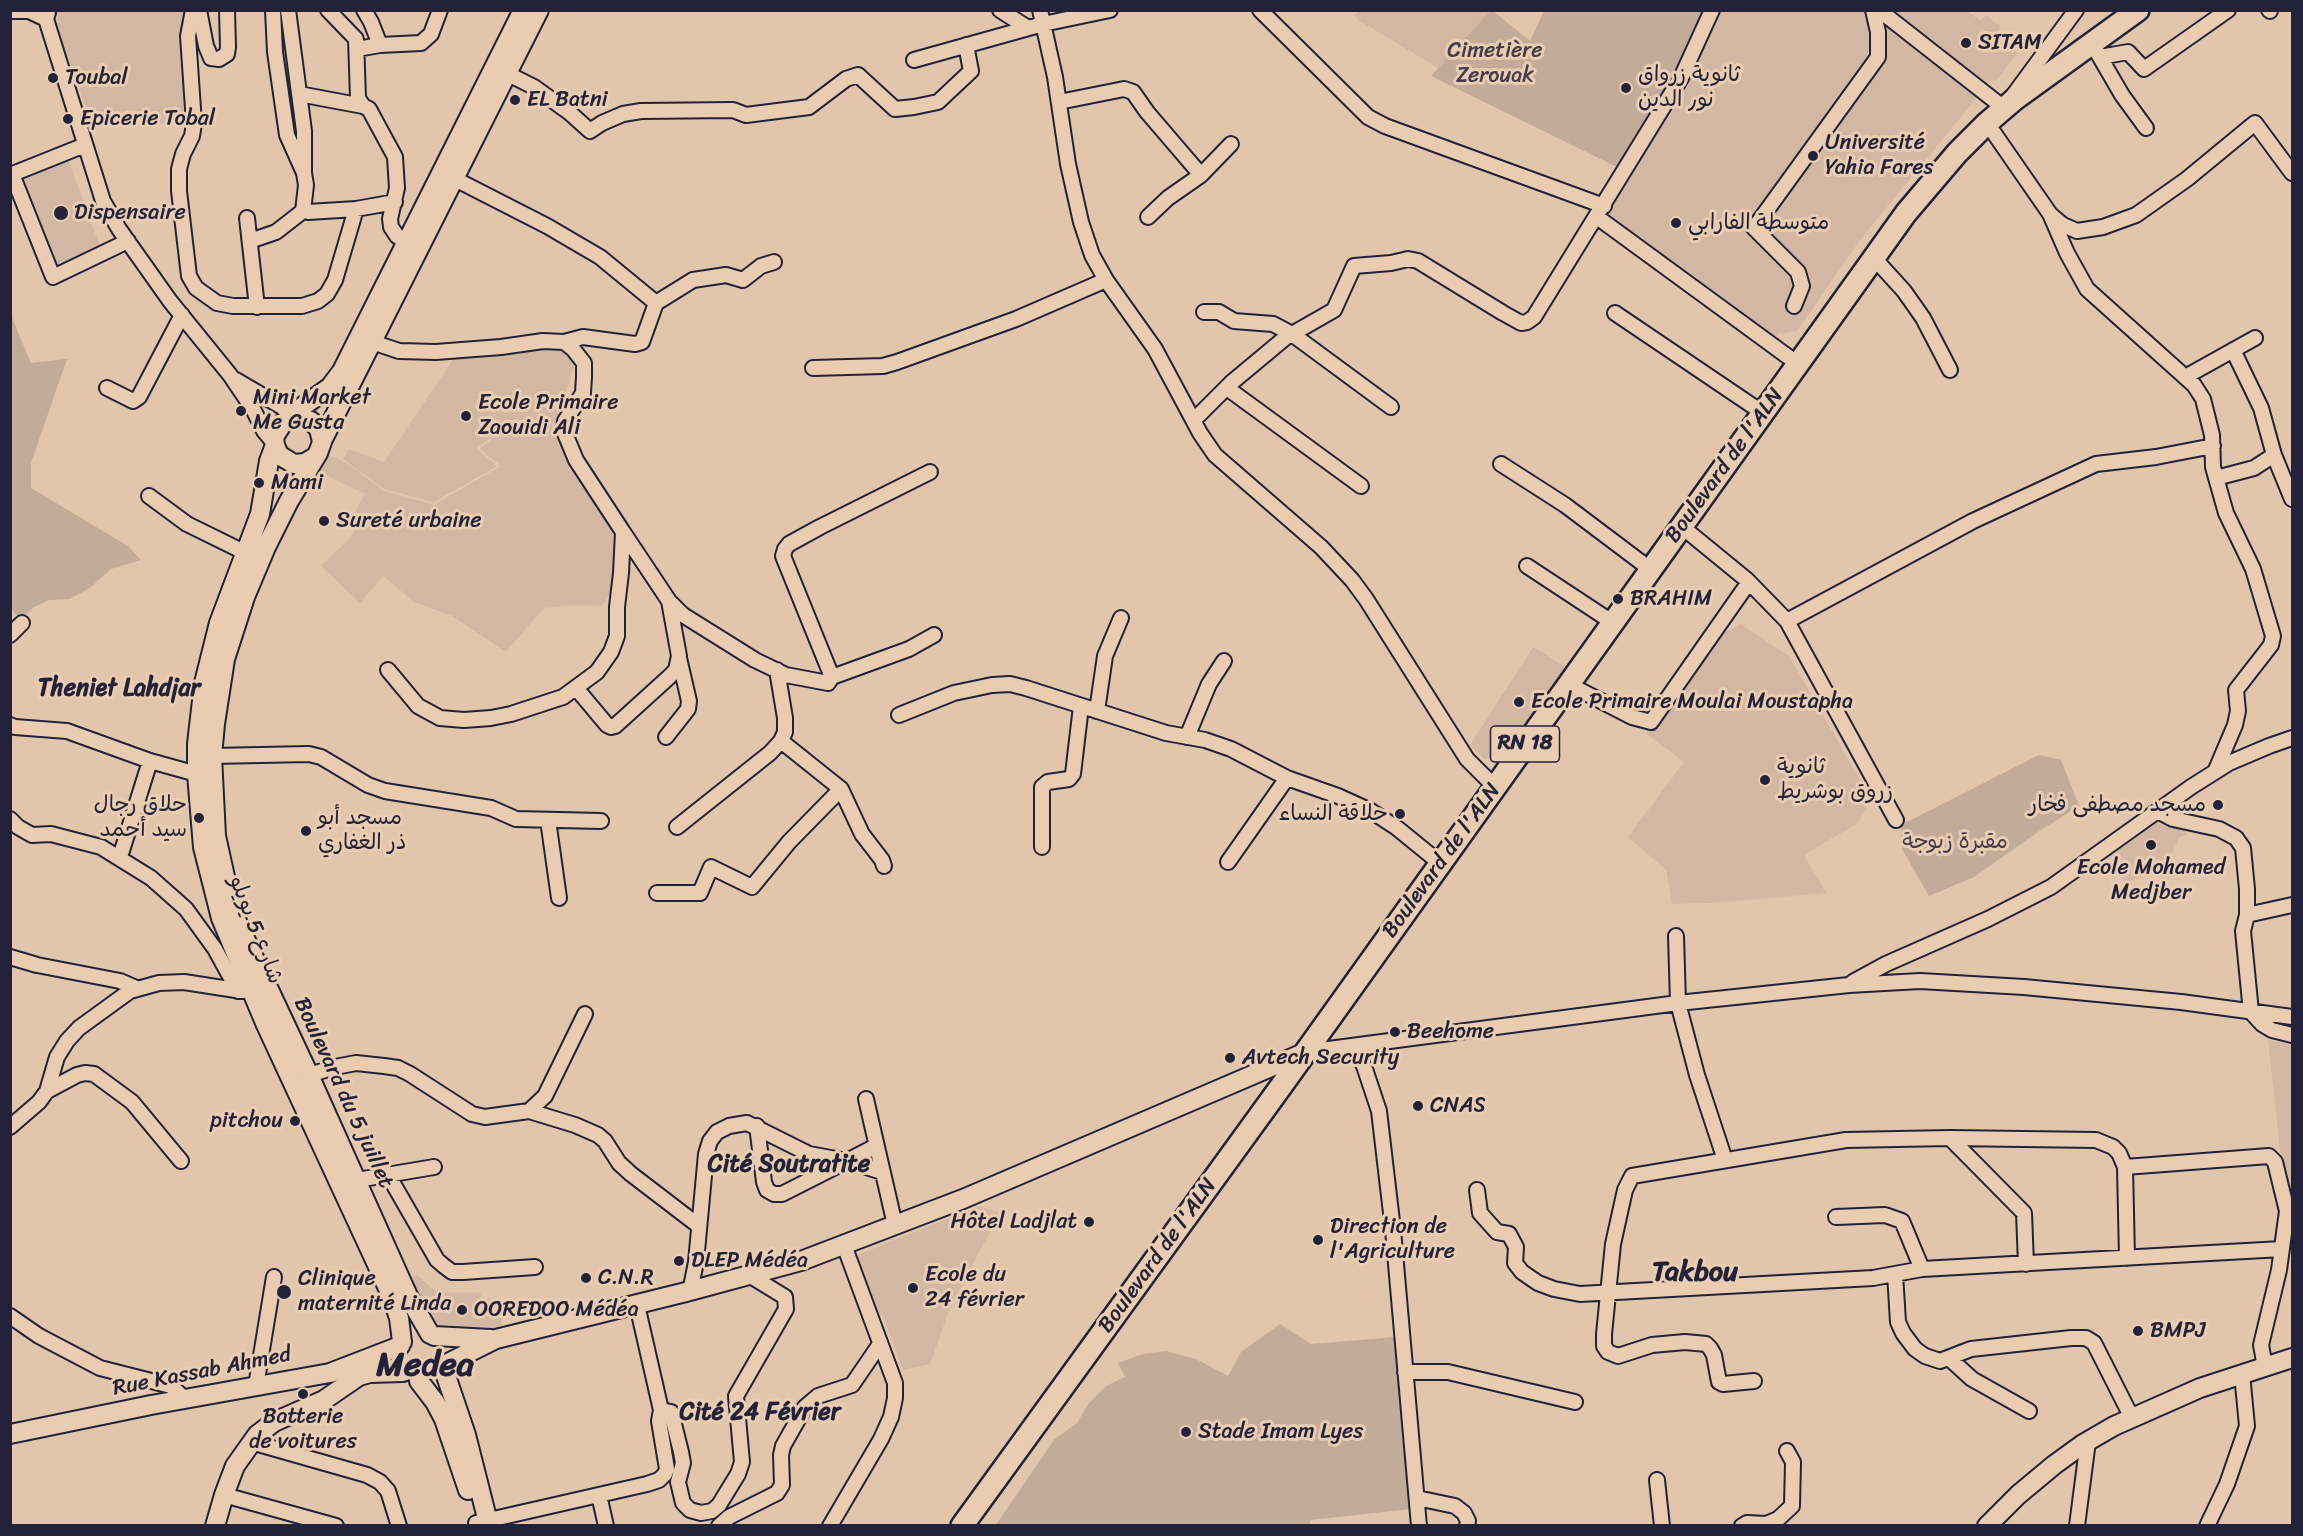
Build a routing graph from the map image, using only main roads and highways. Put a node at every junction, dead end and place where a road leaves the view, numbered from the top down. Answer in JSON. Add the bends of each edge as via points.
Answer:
{"nodes":[{"id":1,"x":523,"y":10,"type":"edge"},
{"id":2,"x":539,"y":10,"type":"edge"},
{"id":3,"x":2138,"y":10,"type":"edge"},
{"id":4,"x":293,"y":417,"type":"junction"},
{"id":5,"x":274,"y":444,"type":"junction"},
{"id":6,"x":318,"y":449,"type":"junction"},
{"id":7,"x":252,"y":990,"type":"junction"},
{"id":8,"x":1306,"y":1052,"type":"junction"},
{"id":9,"x":432,"y":1335,"type":"junction"},
{"id":10,"x":496,"y":1339,"type":"junction"},
{"id":11,"x":401,"y":1344,"type":"junction"},
{"id":12,"x":2292,"y":1358,"type":"edge"},
{"id":13,"x":443,"y":1366,"type":"junction"},
{"id":14,"x":344,"y":1376,"type":"junction"},
{"id":15,"x":411,"y":1376,"type":"junction"},
{"id":16,"x":10,"y":1434,"type":"edge"},
{"id":17,"x":483,"y":1524,"type":"edge"},
{"id":18,"x":215,"y":1526,"type":"edge"},
{"id":19,"x":962,"y":1526,"type":"edge"},
{"id":20,"x":1987,"y":1526,"type":"edge"}],
"edges":[{"from":1,"to":4,"type":"main road","via":[[342,371],[330,387]]},
{"from":2,"to":6,"type":"main road","name":"Boulevard du 5 juillet"},
{"from":3,"to":8,"type":"main road","name":"Boulevard de l'ALN","number":"RN 18","via":[[2097,51],[2004,108],[1957,153],[1906,213]]},
{"from":4,"to":5,"type":"main road","via":[[279,427]]},
{"from":4,"to":6,"type":"main road","via":[[315,424]]},
{"from":5,"to":6,"type":"main road","via":[[279,455],[300,464]]},
{"from":5,"to":7,"type":"main road","name":"شارع 5 يويلو","via":[[260,514],[219,623],[209,663],[200,713],[197,774],[201,831],[214,895]]},
{"from":6,"to":7,"type":"main road","name":"Boulevard du 5 juillet","via":[[277,524],[241,607],[219,692],[213,756],[215,827]]},
{"from":7,"to":9,"type":"main road","name":"Boulevard du 5 juillet","via":[[309,1075],[408,1296]]},
{"from":7,"to":11,"type":"main road","name":"شارع 5 يويلو","via":[[392,1297]]},
{"from":8,"to":10,"type":"main road","via":[[963,1198],[801,1261]]},
{"from":8,"to":19,"type":"main road","name":"Boulevard de l'ALN","number":"RN 18"},
{"from":9,"to":10,"type":"main road"},
{"from":9,"to":11,"type":"main road","via":[[415,1334]]},
{"from":9,"to":13,"type":"main road","via":[[445,1352]]},
{"from":10,"to":13,"type":"main road"},
{"from":11,"to":14,"type":"main road","name":"Rue Kassab Ahmed"},
{"from":11,"to":15,"type":"main road","via":[[397,1359]]},
{"from":12,"to":20,"type":"main road","via":[[2200,1388],[2088,1441],[2027,1487]]},
{"from":13,"to":15,"type":"main road","via":[[429,1380]]},
{"from":13,"to":17,"type":"main road","via":[[466,1435]]},
{"from":14,"to":15,"type":"main road"},
{"from":14,"to":16,"type":"main road","name":"Rue Kassab Ahmed","via":[[256,1386]]},
{"from":14,"to":18,"type":"main road","via":[[324,1400],[266,1427],[251,1442],[235,1466]]},
{"from":15,"to":17,"type":"main road","via":[[435,1402],[444,1419]]}]}
